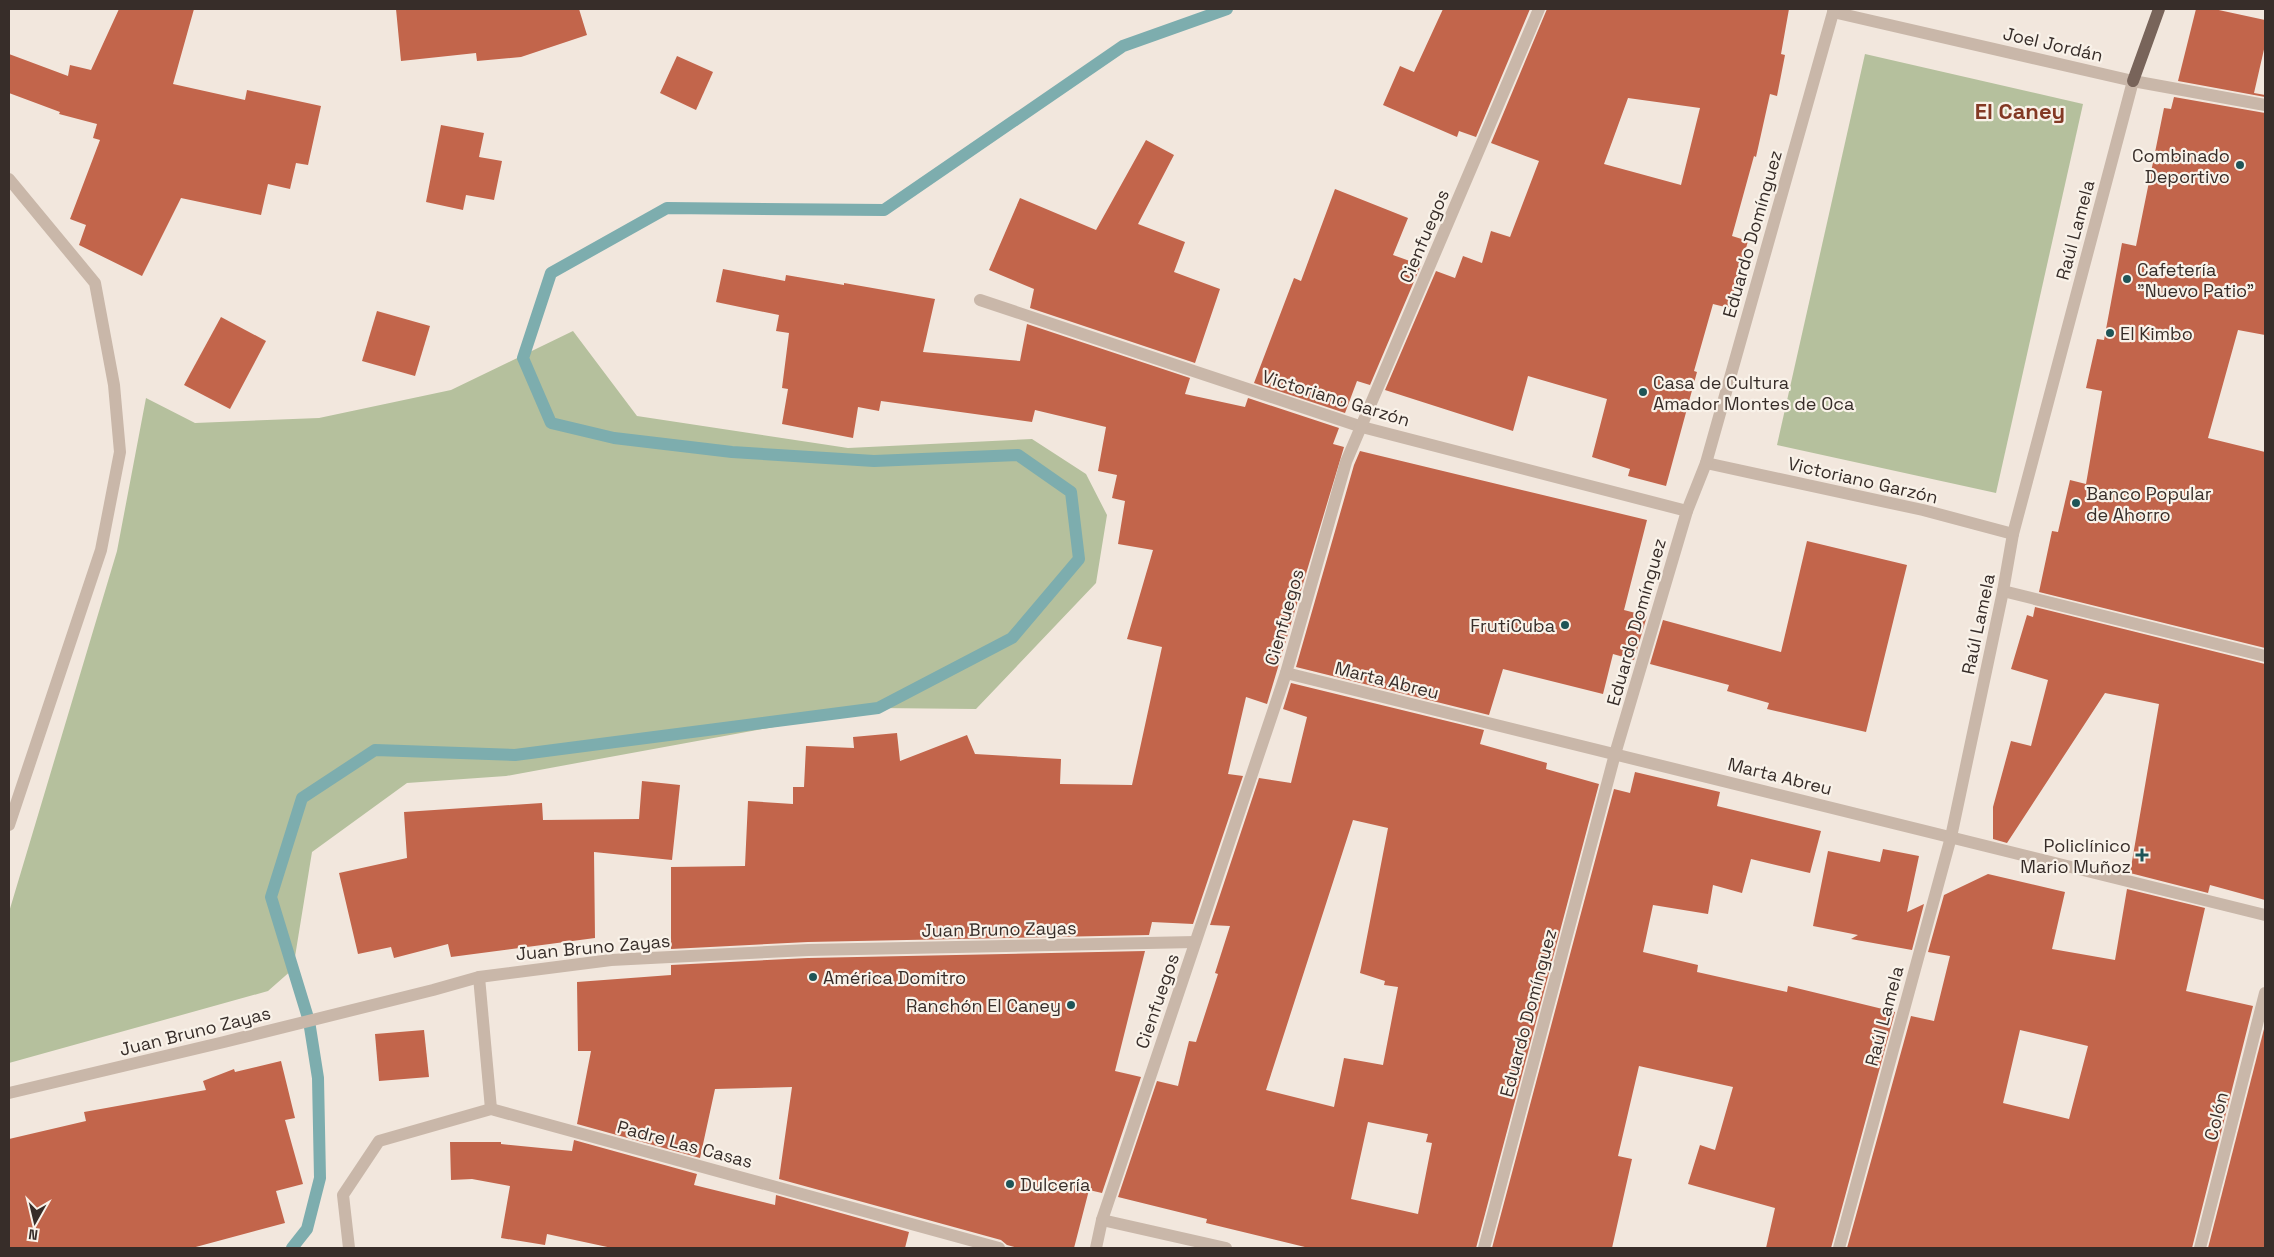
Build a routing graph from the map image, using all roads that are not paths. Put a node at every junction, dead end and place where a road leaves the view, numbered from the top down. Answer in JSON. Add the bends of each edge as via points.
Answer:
{"nodes":[{"id":1,"x":1540,"y":9,"type":"edge"},
{"id":2,"x":2159,"y":9,"type":"edge"},
{"id":3,"x":1834,"y":10,"type":"edge"},
{"id":4,"x":2133,"y":81,"type":"junction"},
{"id":5,"x":2265,"y":105,"type":"edge"},
{"id":6,"x":9,"y":179,"type":"edge"},
{"id":7,"x":980,"y":300,"type":"dead end"},
{"id":8,"x":1362,"y":427,"type":"junction"},
{"id":9,"x":1706,"y":463,"type":"junction"},
{"id":10,"x":1687,"y":511,"type":"junction"},
{"id":11,"x":2013,"y":534,"type":"junction"},
{"id":12,"x":2003,"y":591,"type":"junction"},
{"id":13,"x":2265,"y":656,"type":"edge"},
{"id":14,"x":1286,"y":673,"type":"junction"},
{"id":15,"x":1615,"y":754,"type":"junction"},
{"id":16,"x":9,"y":825,"type":"edge"},
{"id":17,"x":1951,"y":837,"type":"junction"},
{"id":18,"x":2265,"y":915,"type":"edge"},
{"id":19,"x":1195,"y":942,"type":"junction"},
{"id":20,"x":479,"y":977,"type":"junction"},
{"id":21,"x":2265,"y":992,"type":"edge"},
{"id":22,"x":9,"y":1093,"type":"edge"},
{"id":23,"x":491,"y":1109,"type":"junction"},
{"id":24,"x":1102,"y":1220,"type":"junction"},
{"id":25,"x":349,"y":1248,"type":"edge"},
{"id":26,"x":999,"y":1248,"type":"edge"},
{"id":27,"x":1096,"y":1248,"type":"edge"},
{"id":28,"x":1226,"y":1248,"type":"edge"},
{"id":29,"x":1484,"y":1248,"type":"edge"},
{"id":30,"x":1839,"y":1248,"type":"edge"},
{"id":31,"x":2200,"y":1248,"type":"edge"}],
"edges":[{"from":1,"to":8,"type":"street","name":"Cienfuegos"},
{"from":2,"to":4,"type":"main road","name":"Raúl Lamela"},
{"from":3,"to":4,"type":"street","name":"Joel Jordán"},
{"from":3,"to":9,"type":"street","name":"Eduardo Domínguez"},
{"from":4,"to":5,"type":"street","name":"Joel Jordán"},
{"from":4,"to":11,"type":"street","name":"Raúl Lamela"},
{"from":6,"to":16,"type":"street","via":[[95,283],[114,385],[120,452],[101,550]]},
{"from":7,"to":8,"type":"street","name":"Victoriano Garzón"},
{"from":8,"to":10,"type":"street","name":"Victoriano Garzón"},
{"from":8,"to":14,"type":"street","name":"Cienfuegos","via":[[1346,462]]},
{"from":9,"to":10,"type":"street","name":"Eduardo Domínguez"},
{"from":9,"to":11,"type":"street","name":"Victoriano Garzón","via":[[1923,510]]},
{"from":10,"to":15,"type":"street","name":"Eduardo Domínguez"},
{"from":11,"to":12,"type":"street","name":"Raúl Lamela"},
{"from":12,"to":13,"type":"street"},
{"from":12,"to":17,"type":"street","name":"Raúl Lamela"},
{"from":14,"to":15,"type":"street","name":"Marta Abreu"},
{"from":14,"to":19,"type":"street","name":"Cienfuegos"},
{"from":15,"to":17,"type":"street","name":"Marta Abreu"},
{"from":15,"to":29,"type":"street","name":"Eduardo Domínguez"},
{"from":17,"to":18,"type":"street","name":"Marta Abreu"},
{"from":17,"to":30,"type":"street","name":"Raúl Lamela"},
{"from":19,"to":20,"type":"street","name":"Juan Bruno Zayas","via":[[808,950],[611,960]]},
{"from":19,"to":24,"type":"street","name":"Cienfuegos"},
{"from":20,"to":22,"type":"street","name":"Juan Bruno Zayas"},
{"from":20,"to":23,"type":"street"},
{"from":21,"to":31,"type":"street","name":"Colón"},
{"from":23,"to":25,"type":"street","via":[[379,1141],[343,1196]]},
{"from":23,"to":26,"type":"street","name":"Padre Las Casas"},
{"from":24,"to":27,"type":"street","name":"Cienfuegos"},
{"from":24,"to":28,"type":"street"}]}
